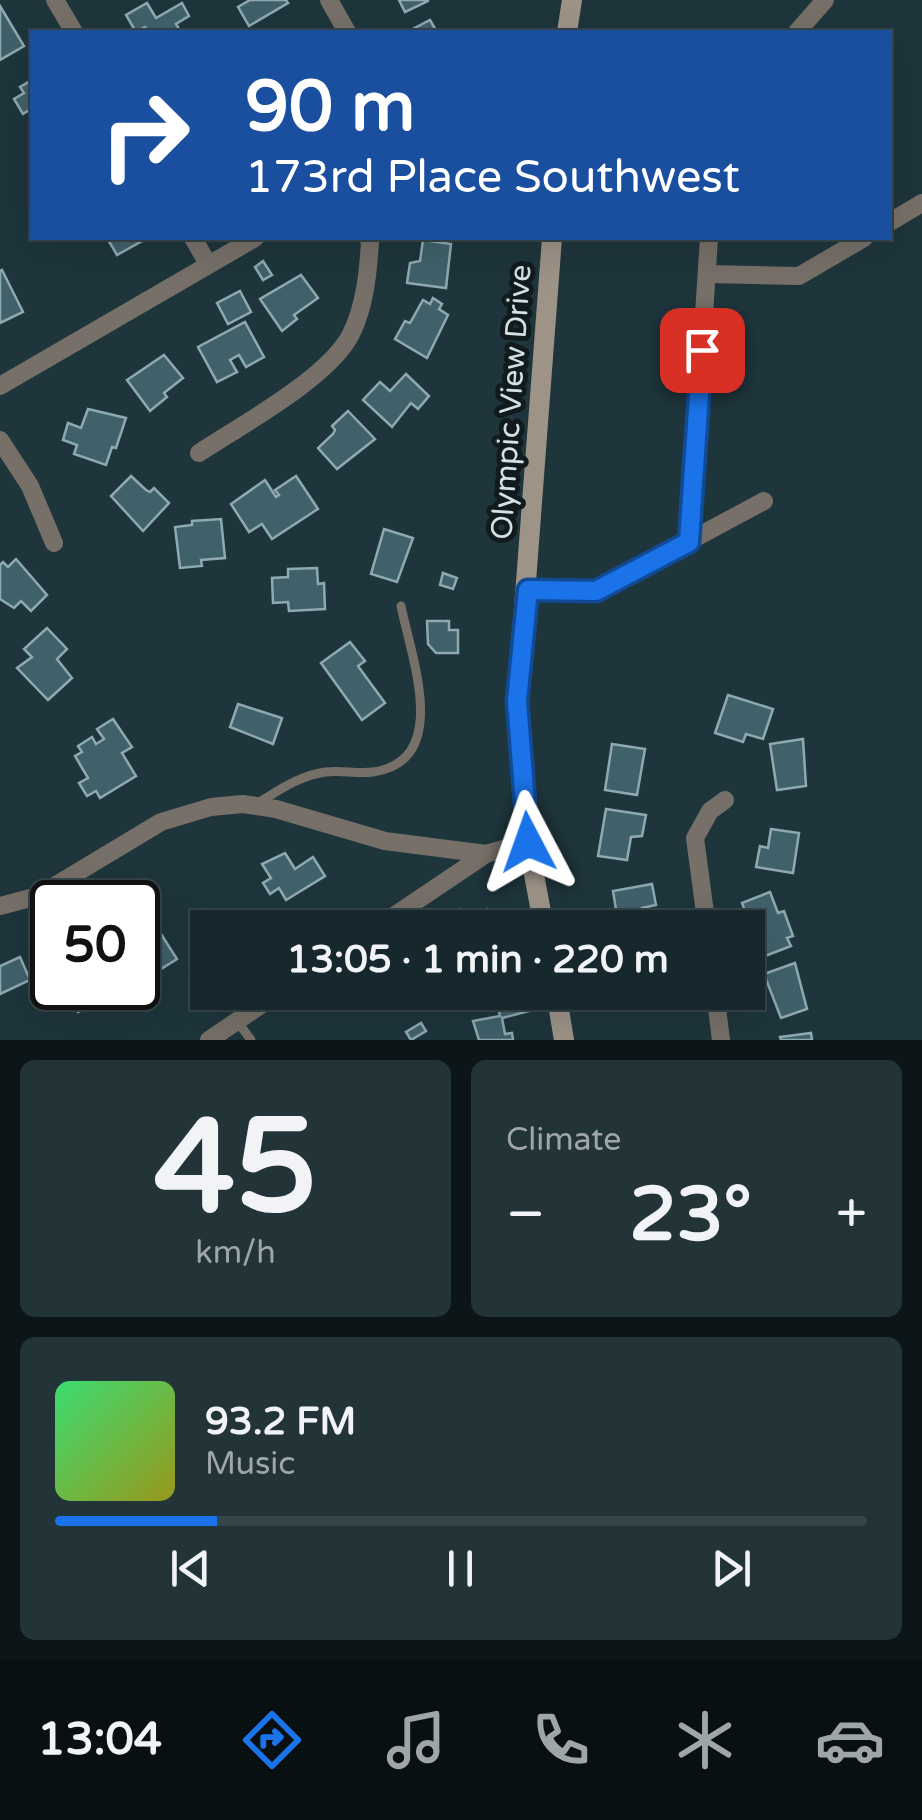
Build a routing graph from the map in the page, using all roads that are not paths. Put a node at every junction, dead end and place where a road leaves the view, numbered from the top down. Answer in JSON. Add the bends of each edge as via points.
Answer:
{"nodes":[{"id":1,"x":55,"y":0,"type":"edge"},
{"id":2,"x":329,"y":0,"type":"edge"},
{"id":3,"x":572,"y":0,"type":"edge"},
{"id":4,"x":825,"y":0,"type":"edge"},
{"id":5,"x":73,"y":30,"type":"edge"},
{"id":6,"x":346,"y":30,"type":"edge"},
{"id":7,"x":567,"y":30,"type":"edge"},
{"id":8,"x":799,"y":30,"type":"edge"},
{"id":9,"x":922,"y":203,"type":"edge"},
{"id":10,"x":892,"y":221,"type":"edge"},
{"id":11,"x":194,"y":240,"type":"edge"},
{"id":12,"x":250,"y":240,"type":"edge"},
{"id":13,"x":369,"y":240,"type":"edge"},
{"id":14,"x":552,"y":240,"type":"edge"},
{"id":15,"x":709,"y":240,"type":"edge"},
{"id":16,"x":861,"y":240,"type":"edge"},
{"id":17,"x":208,"y":264,"type":"junction"},
{"id":18,"x":706,"y":274,"type":"junction"},
{"id":19,"x":0,"y":386,"type":"edge"},
{"id":20,"x":0,"y":440,"type":"edge"},
{"id":21,"x":199,"y":453,"type":"dead end"},
{"id":22,"x":764,"y":501,"type":"dead end"},
{"id":23,"x":689,"y":542,"type":"junction"},
{"id":24,"x":54,"y":543,"type":"dead end"},
{"id":25,"x":528,"y":590,"type":"junction"},
{"id":26,"x":401,"y":606,"type":"dead end"},
{"id":27,"x":725,"y":800,"type":"dead end"},
{"id":28,"x":254,"y":806,"type":"junction"},
{"id":29,"x":528,"y":842,"type":"junction"},
{"id":30,"x":486,"y":854,"type":"junction"},
{"id":31,"x":0,"y":906,"type":"edge"},
{"id":32,"x":403,"y":910,"type":"edge"},
{"id":33,"x":541,"y":910,"type":"edge"},
{"id":34,"x":704,"y":910,"type":"edge"},
{"id":35,"x":253,"y":1010,"type":"edge"},
{"id":36,"x":559,"y":1010,"type":"edge"},
{"id":37,"x":717,"y":1010,"type":"edge"},
{"id":38,"x":237,"y":1021,"type":"junction"},
{"id":39,"x":209,"y":1040,"type":"edge"},
{"id":40,"x":251,"y":1040,"type":"edge"},
{"id":41,"x":564,"y":1040,"type":"edge"},
{"id":42,"x":721,"y":1040,"type":"edge"}],
"edges":[{"from":1,"to":5,"type":"street"},
{"from":2,"to":6,"type":"street"},
{"from":3,"to":7,"type":"main road"},
{"from":4,"to":8,"type":"street"},
{"from":9,"to":10,"type":"street"},
{"from":11,"to":17,"type":"street"},
{"from":12,"to":17,"type":"street"},
{"from":13,"to":21,"type":"street","via":[[368,282],[351,335],[321,371]]},
{"from":14,"to":25,"type":"main road","name":"Olympic View Drive"},
{"from":15,"to":18,"type":"street"},
{"from":16,"to":18,"type":"street","via":[[799,276]]},
{"from":17,"to":19,"type":"street"},
{"from":18,"to":23,"type":"street"},
{"from":20,"to":24,"type":"street","via":[[30,486]]},
{"from":22,"to":23,"type":"street"},
{"from":23,"to":25,"type":"street","via":[[596,591]]},
{"from":25,"to":29,"type":"main road","name":"Olympic View Drive","via":[[517,701]]},
{"from":26,"to":28,"type":"lane","via":[[422,710],[408,758],[372,772],[305,776]]},
{"from":27,"to":34,"type":"street","via":[[695,838]]},
{"from":28,"to":30,"type":"street","via":[[384,841]]},
{"from":28,"to":31,"type":"street","via":[[212,807],[161,822],[38,896]]},
{"from":29,"to":30,"type":"street"},
{"from":29,"to":33,"type":"main road","name":"Olympic View Drive"},
{"from":30,"to":32,"type":"street"},
{"from":35,"to":38,"type":"street"},
{"from":36,"to":41,"type":"main road"},
{"from":37,"to":42,"type":"street"},
{"from":38,"to":39,"type":"street"},
{"from":38,"to":40,"type":"lane"}]}
